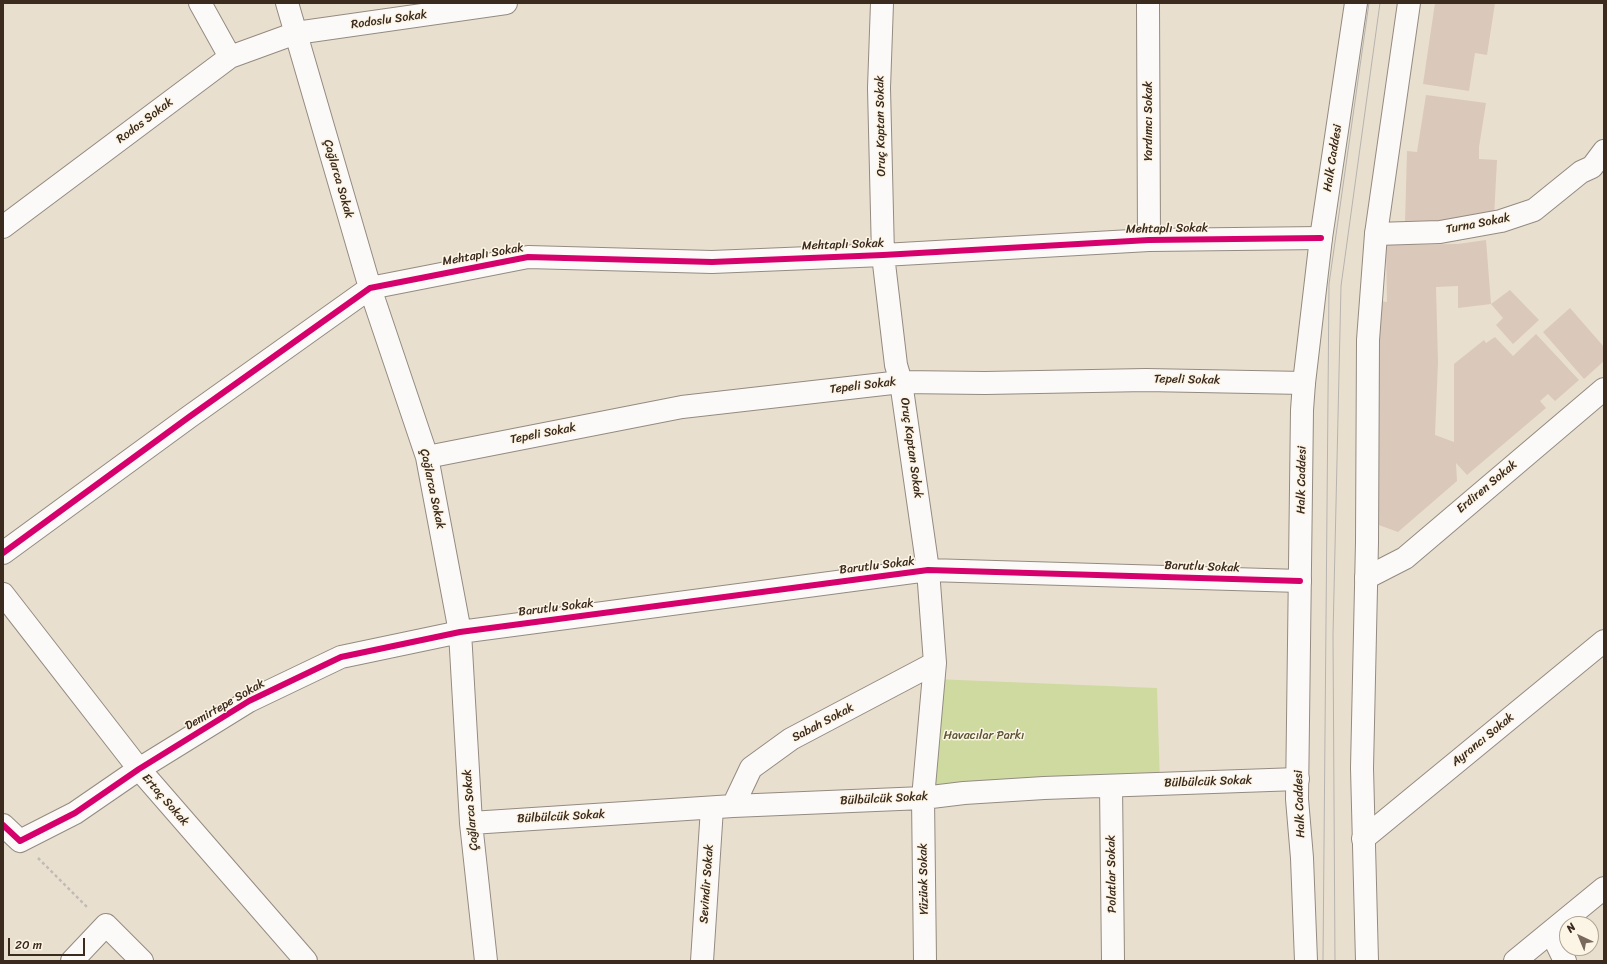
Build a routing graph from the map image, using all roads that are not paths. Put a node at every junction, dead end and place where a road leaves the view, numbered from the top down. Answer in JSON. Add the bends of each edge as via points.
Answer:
{"nodes":[{"id":1,"x":200,"y":3,"type":"edge"},
{"id":2,"x":287,"y":3,"type":"edge"},
{"id":3,"x":506,"y":3,"type":"edge"},
{"id":4,"x":882,"y":3,"type":"edge"},
{"id":5,"x":1148,"y":3,"type":"edge"},
{"id":6,"x":1356,"y":3,"type":"edge"},
{"id":7,"x":1409,"y":3,"type":"edge"},
{"id":8,"x":296,"y":34,"type":"junction"},
{"id":9,"x":230,"y":57,"type":"junction"},
{"id":10,"x":1600,"y":167,"type":"edge"},
{"id":11,"x":3,"y":227,"type":"edge"},
{"id":12,"x":1376,"y":234,"type":"junction"},
{"id":13,"x":1321,"y":238,"type":"junction"},
{"id":14,"x":1149,"y":240,"type":"junction"},
{"id":15,"x":883,"y":255,"type":"junction"},
{"id":16,"x":370,"y":288,"type":"junction"},
{"id":17,"x":902,"y":382,"type":"junction"},
{"id":18,"x":1304,"y":383,"type":"junction"},
{"id":19,"x":1604,"y":389,"type":"edge"},
{"id":20,"x":428,"y":457,"type":"junction"},
{"id":21,"x":3,"y":553,"type":"edge"},
{"id":22,"x":928,"y":570,"type":"junction"},
{"id":23,"x":1366,"y":578,"type":"junction"},
{"id":24,"x":1300,"y":580,"type":"junction"},
{"id":25,"x":3,"y":594,"type":"edge"},
{"id":26,"x":460,"y":632,"type":"junction"},
{"id":27,"x":1604,"y":641,"type":"edge"},
{"id":28,"x":935,"y":663,"type":"junction"},
{"id":29,"x":139,"y":770,"type":"junction"},
{"id":30,"x":1298,"y":779,"type":"junction"},
{"id":31,"x":1111,"y":786,"type":"junction"},
{"id":32,"x":923,"y":798,"type":"junction"},
{"id":33,"x":723,"y":807,"type":"junction"},
{"id":34,"x":471,"y":823,"type":"junction"},
{"id":35,"x":3,"y":824,"type":"edge"},
{"id":36,"x":1363,"y":838,"type":"junction"},
{"id":37,"x":1604,"y":888,"type":"edge"},
{"id":38,"x":1550,"y":932,"type":"junction"},
{"id":39,"x":72,"y":961,"type":"edge"},
{"id":40,"x":142,"y":961,"type":"edge"},
{"id":41,"x":306,"y":961,"type":"edge"},
{"id":42,"x":486,"y":961,"type":"edge"},
{"id":43,"x":702,"y":961,"type":"edge"},
{"id":44,"x":925,"y":961,"type":"edge"},
{"id":45,"x":1113,"y":961,"type":"edge"},
{"id":46,"x":1306,"y":961,"type":"edge"},
{"id":47,"x":1367,"y":961,"type":"edge"},
{"id":48,"x":1515,"y":961,"type":"edge"},
{"id":49,"x":1565,"y":961,"type":"edge"}],
"edges":[{"from":1,"to":9,"type":"street"},
{"from":2,"to":8,"type":"street","name":"Çağlarca Sokak"},
{"from":3,"to":8,"type":"street","name":"Rodoslu Sokak"},
{"from":4,"to":15,"type":"street","name":"Oruç Kaptan Sokak","via":[[879,88]]},
{"from":5,"to":14,"type":"street","name":"Yardımcı Sokak"},
{"from":6,"to":13,"type":"street","name":"Halk Caddesi"},
{"from":7,"to":12,"type":"street"},
{"from":8,"to":9,"type":"street","name":"Rodos Sokak"},
{"from":8,"to":16,"type":"street","name":"Çağlarca Sokak"},
{"from":9,"to":11,"type":"street","name":"Rodos Sokak"},
{"from":10,"to":12,"type":"street","name":"Turna Sokak","via":[[1581,172],[1534,210],[1501,222],[1440,232]]},
{"from":12,"to":23,"type":"street","via":[[1368,340]]},
{"from":13,"to":14,"type":"street","name":"Mehtaplı Sokak"},
{"from":13,"to":18,"type":"street","name":"Halk Caddesi"},
{"from":14,"to":15,"type":"street","name":"Mehtaplı Sokak"},
{"from":15,"to":16,"type":"street","name":"Mehtaplı Sokak","via":[[712,262],[528,257]]},
{"from":15,"to":17,"type":"street","name":"Oruç Kaptan Sokak","via":[[896,365]]},
{"from":16,"to":20,"type":"street","name":"Çağlarca Sokak"},
{"from":16,"to":21,"type":"street"},
{"from":17,"to":18,"type":"street","name":"Tepeli Sokak","via":[[1146,380]]},
{"from":17,"to":20,"type":"street","name":"Tepeli Sokak","via":[[682,407]]},
{"from":17,"to":22,"type":"street","name":"Oruç Kaptan Sokak"},
{"from":18,"to":24,"type":"street","name":"Halk Caddesi"},
{"from":19,"to":23,"type":"street","name":"Erdiren Sokak","via":[[1405,558]]},
{"from":20,"to":26,"type":"street","name":"Çağlarca Sokak"},
{"from":22,"to":24,"type":"street","name":"Barutlu Sokak"},
{"from":22,"to":26,"type":"street","name":"Barutlu Sokak"},
{"from":22,"to":28,"type":"street","name":"Oruç Kaptan Sokak"},
{"from":23,"to":36,"type":"street"},
{"from":24,"to":30,"type":"street","name":"Halk Caddesi"},
{"from":25,"to":29,"type":"street","name":"Ertaç Sokak"},
{"from":26,"to":29,"type":"street","name":"Demirtepe Sokak","via":[[341,657],[249,701]]},
{"from":26,"to":34,"type":"street","name":"Çağlarca Sokak"},
{"from":27,"to":36,"type":"street","name":"Ayrancı Sokak"},
{"from":28,"to":32,"type":"street","name":"Oruç Kaptan Sokak"},
{"from":28,"to":33,"type":"street","name":"Sabah Sokak","via":[[791,739],[750,768]]},
{"from":29,"to":35,"type":"street","name":"Demirtepe Sokak","via":[[75,813],[20,841]]},
{"from":29,"to":41,"type":"street","name":"Ertaç Sokak"},
{"from":30,"to":31,"type":"street","name":"Bülbülcük Sokak"},
{"from":30,"to":46,"type":"street","name":"Halk Caddesi"},
{"from":31,"to":32,"type":"street","name":"Bülbülcük Sokak","via":[[971,792]]},
{"from":31,"to":45,"type":"street","name":"Polatlar Sokak"},
{"from":32,"to":33,"type":"street","name":"Bülbülcük Sokak"},
{"from":32,"to":44,"type":"street","name":"Yüzüak Sokak"},
{"from":33,"to":34,"type":"street","name":"Bülbülcük Sokak"},
{"from":33,"to":43,"type":"street","name":"Sevindir Sokak"},
{"from":34,"to":42,"type":"street","name":"Çağlarca Sokak"},
{"from":36,"to":47,"type":"street"},
{"from":37,"to":38,"type":"street"},
{"from":38,"to":48,"type":"street"},
{"from":38,"to":49,"type":"street"},
{"from":39,"to":40,"type":"street","via":[[106,925]]}]}
